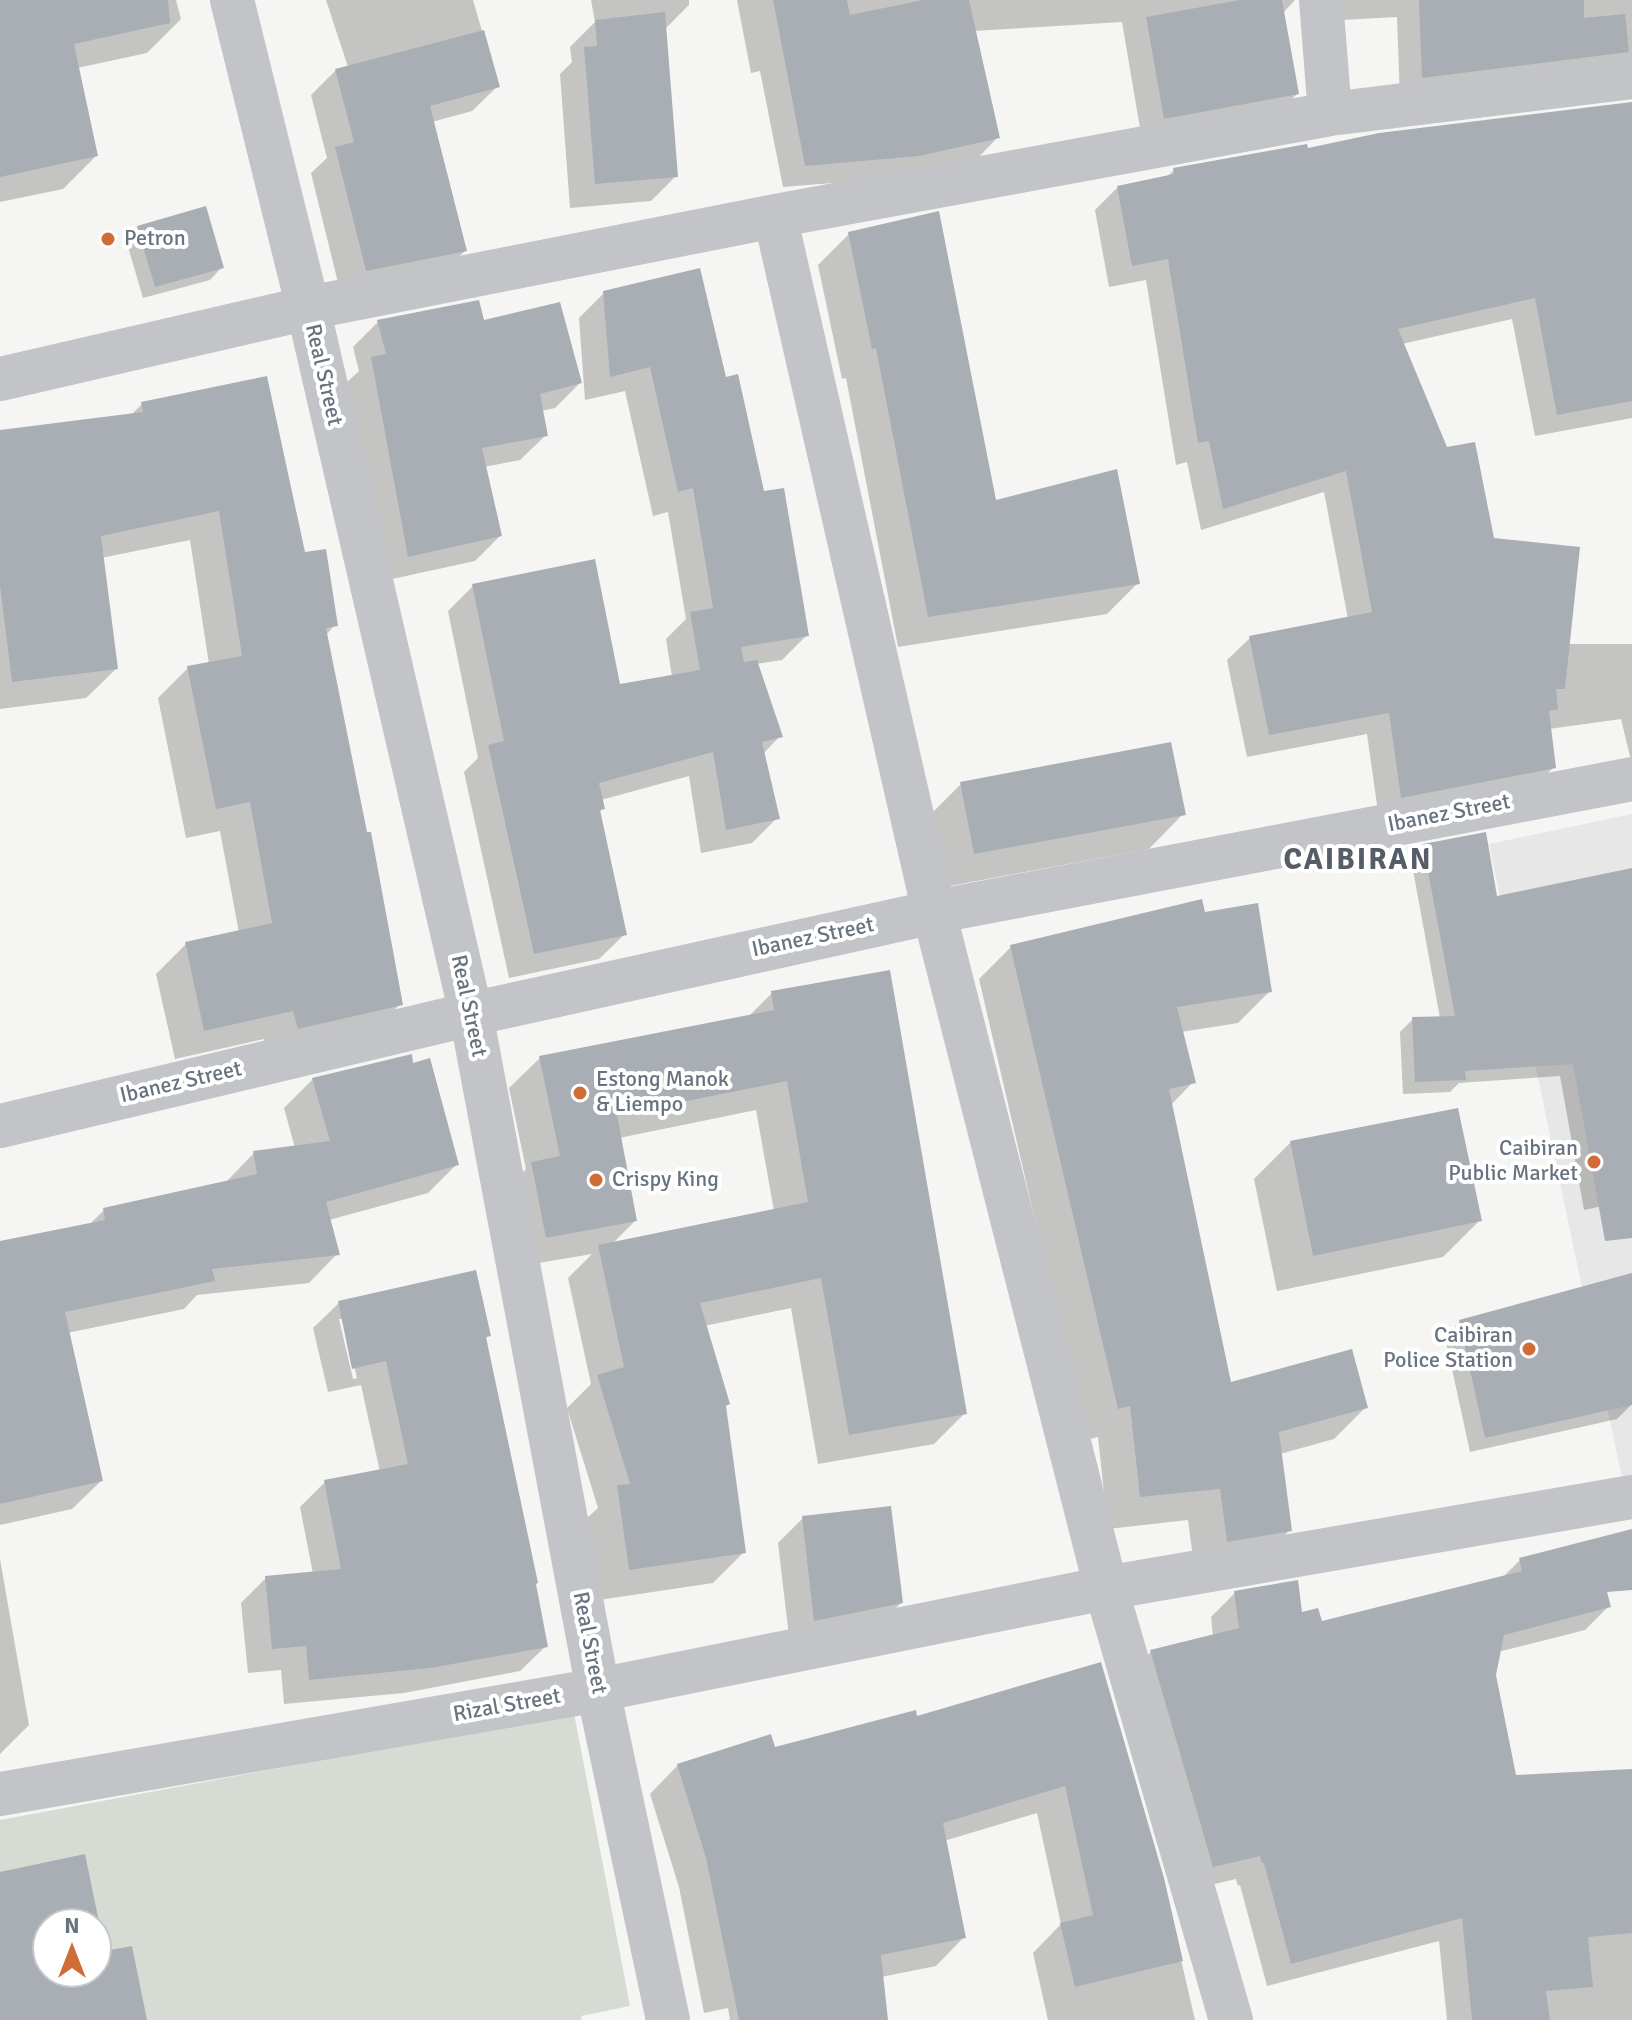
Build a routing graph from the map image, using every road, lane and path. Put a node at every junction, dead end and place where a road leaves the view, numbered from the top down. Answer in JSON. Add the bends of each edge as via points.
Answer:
{"nodes":[{"id":1,"x":232,"y":0,"type":"edge"},
{"id":2,"x":1321,"y":0,"type":"edge"},
{"id":3,"x":1632,"y":77,"type":"edge"},
{"id":4,"x":1330,"y":114,"type":"junction"},
{"id":5,"x":775,"y":216,"type":"junction"},
{"id":6,"x":308,"y":308,"type":"junction"},
{"id":7,"x":0,"y":379,"type":"edge"},
{"id":8,"x":1632,"y":779,"type":"edge"},
{"id":9,"x":934,"y":912,"type":"junction"},
{"id":10,"x":471,"y":1014,"type":"junction"},
{"id":11,"x":0,"y":1126,"type":"edge"},
{"id":12,"x":1632,"y":1497,"type":"edge"},
{"id":13,"x":1106,"y":1588,"type":"junction"},
{"id":14,"x":598,"y":1690,"type":"junction"},
{"id":15,"x":0,"y":1794,"type":"edge"},
{"id":16,"x":668,"y":2020,"type":"edge"},
{"id":17,"x":1231,"y":2020,"type":"edge"}],
"edges":[{"from":1,"to":6,"type":"street","name":"Real Street"},
{"from":2,"to":4,"type":"street"},
{"from":3,"to":4,"type":"street"},
{"from":4,"to":5,"type":"street"},
{"from":5,"to":6,"type":"street"},
{"from":5,"to":9,"type":"street"},
{"from":6,"to":7,"type":"street"},
{"from":6,"to":10,"type":"street","name":"Real Street"},
{"from":8,"to":9,"type":"street","name":"Ibanez Street"},
{"from":9,"to":10,"type":"street","name":"Ibanez Street"},
{"from":9,"to":13,"type":"street"},
{"from":10,"to":11,"type":"street","name":"Ibanez Street"},
{"from":10,"to":14,"type":"street","name":"Real Street"},
{"from":12,"to":13,"type":"street","name":"Rizal Street"},
{"from":13,"to":14,"type":"street","name":"Rizal Street"},
{"from":13,"to":17,"type":"street"},
{"from":14,"to":15,"type":"street","name":"Rizal Street"},
{"from":14,"to":16,"type":"street","name":"Real Street"}]}
